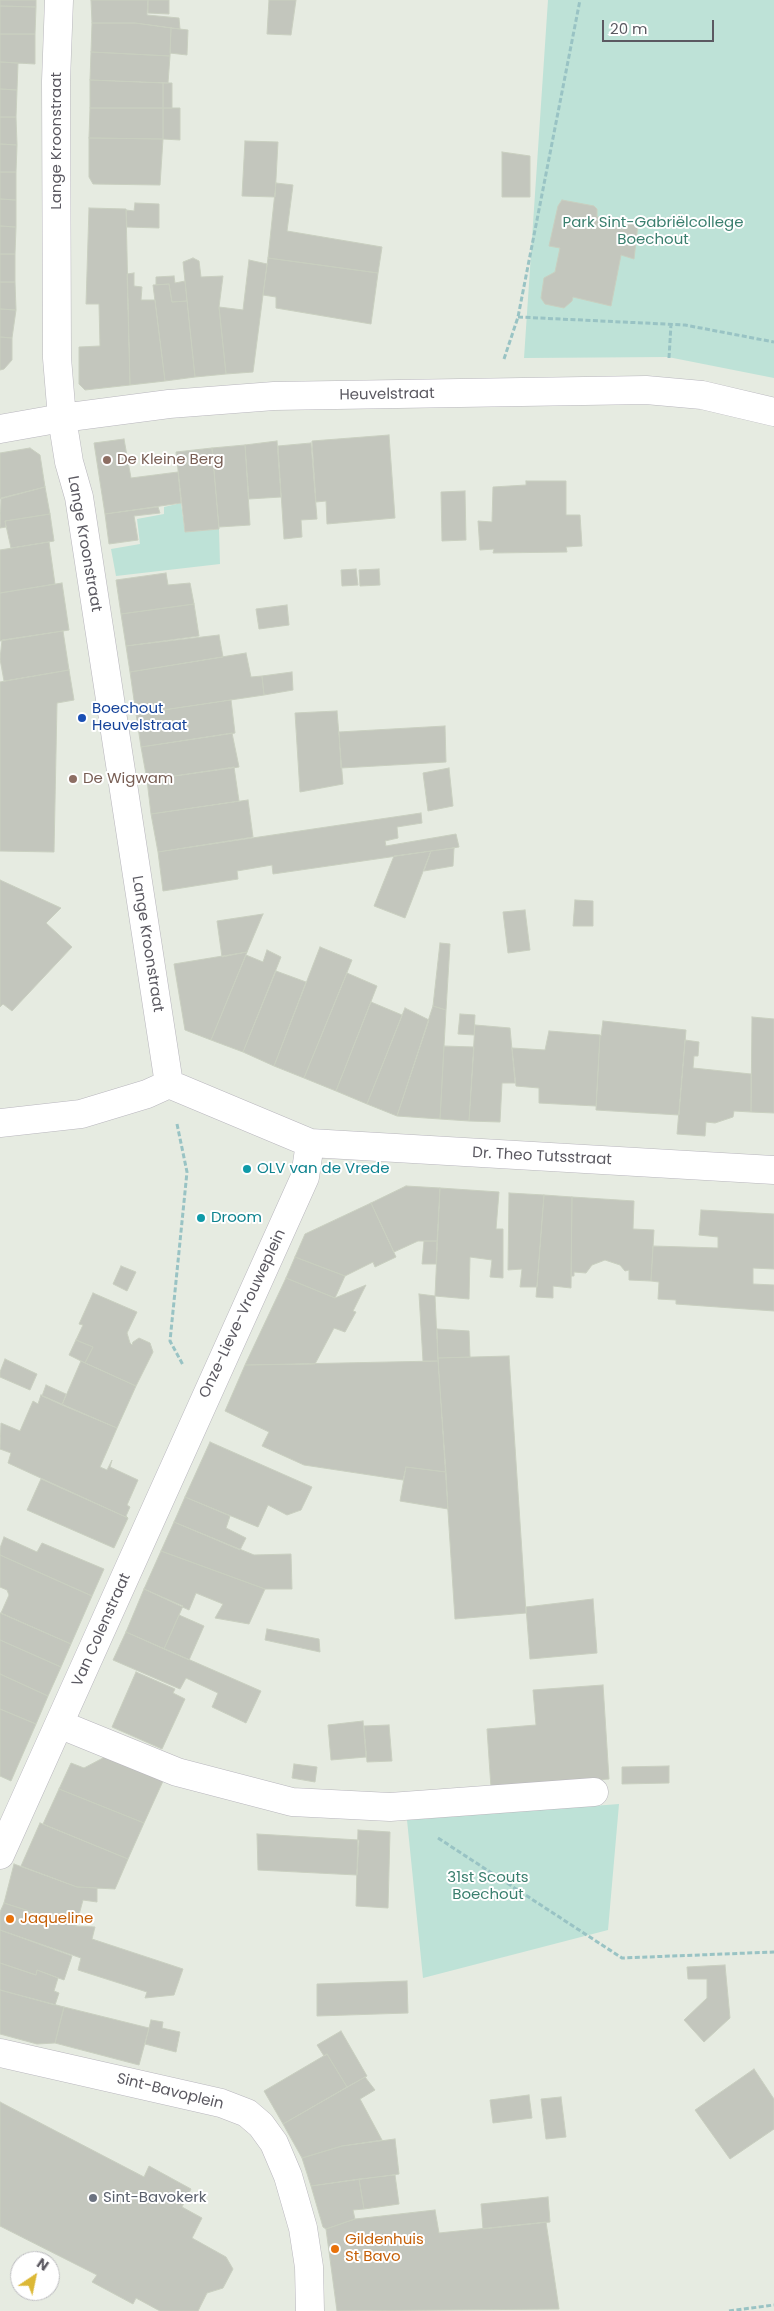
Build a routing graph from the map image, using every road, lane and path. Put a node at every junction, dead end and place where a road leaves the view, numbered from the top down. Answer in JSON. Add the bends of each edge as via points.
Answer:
{"nodes":[{"id":1,"x":59,"y":0,"type":"edge"},
{"id":2,"x":580,"y":0,"type":"edge"},
{"id":3,"x":518,"y":317,"type":"junction"},
{"id":4,"x":774,"y":342,"type":"edge"},
{"id":5,"x":492,"y":393,"type":"junction"},
{"id":6,"x":774,"y":412,"type":"edge"},
{"id":7,"x":62,"y":418,"type":"junction"},
{"id":8,"x":0,"y":429,"type":"edge"},
{"id":9,"x":169,"y":1084,"type":"junction"},
{"id":10,"x":0,"y":1123,"type":"edge"},
{"id":11,"x":310,"y":1143,"type":"junction"},
{"id":12,"x":774,"y":1170,"type":"edge"},
{"id":13,"x":203,"y":1404,"type":"junction"},
{"id":14,"x":59,"y":1724,"type":"junction"},
{"id":15,"x":594,"y":1792,"type":"dead end"},
{"id":16,"x":390,"y":1807,"type":"junction"},
{"id":17,"x":0,"y":1856,"type":"edge"},
{"id":18,"x":774,"y":1952,"type":"edge"},
{"id":19,"x":0,"y":2053,"type":"edge"},
{"id":20,"x":774,"y":2306,"type":"edge"},
{"id":21,"x":310,"y":2311,"type":"edge"},
{"id":22,"x":729,"y":2311,"type":"edge"}],
"edges":[{"from":1,"to":7,"type":"street","name":"Lange Kroonstraat","via":[[56,81],[57,358]]},
{"from":2,"to":3,"type":"path"},
{"from":3,"to":4,"type":"path","via":[[685,325]]},
{"from":3,"to":5,"type":"path"},
{"from":5,"to":6,"type":"street","name":"Heuvelstraat","via":[[646,390],[702,395]]},
{"from":5,"to":7,"type":"street","name":"Heuvelstraat","via":[[274,396],[169,404]]},
{"from":7,"to":8,"type":"street","name":"Heuvelstraat"},
{"from":7,"to":9,"type":"street","name":"Lange Kroonstraat","via":[[69,462],[79,496]]},
{"from":9,"to":10,"type":"street","via":[[81,1114]]},
{"from":9,"to":11,"type":"street"},
{"from":9,"to":13,"type":"path","name":"Onze-Lieve-Vrouweplein","via":[[187,1172],[170,1342]]},
{"from":11,"to":12,"type":"street","name":"Dr. Theo Tutsstraat"},
{"from":11,"to":13,"type":"street","name":"Onze-Lieve-Vrouweplein","via":[[305,1177]]},
{"from":13,"to":14,"type":"street","name":"Van Colenstraat"},
{"from":14,"to":16,"type":"street","via":[[177,1772],[292,1802]]},
{"from":14,"to":17,"type":"street","name":"Van Colenstraat"},
{"from":15,"to":16,"type":"street"},
{"from":16,"to":18,"type":"path","via":[[622,1958]]},
{"from":19,"to":21,"type":"street","name":"Sint-Bavoplein","via":[[221,2103],[247,2113],[274,2143],[288,2176],[304,2228]]},
{"from":20,"to":22,"type":"path"}]}
